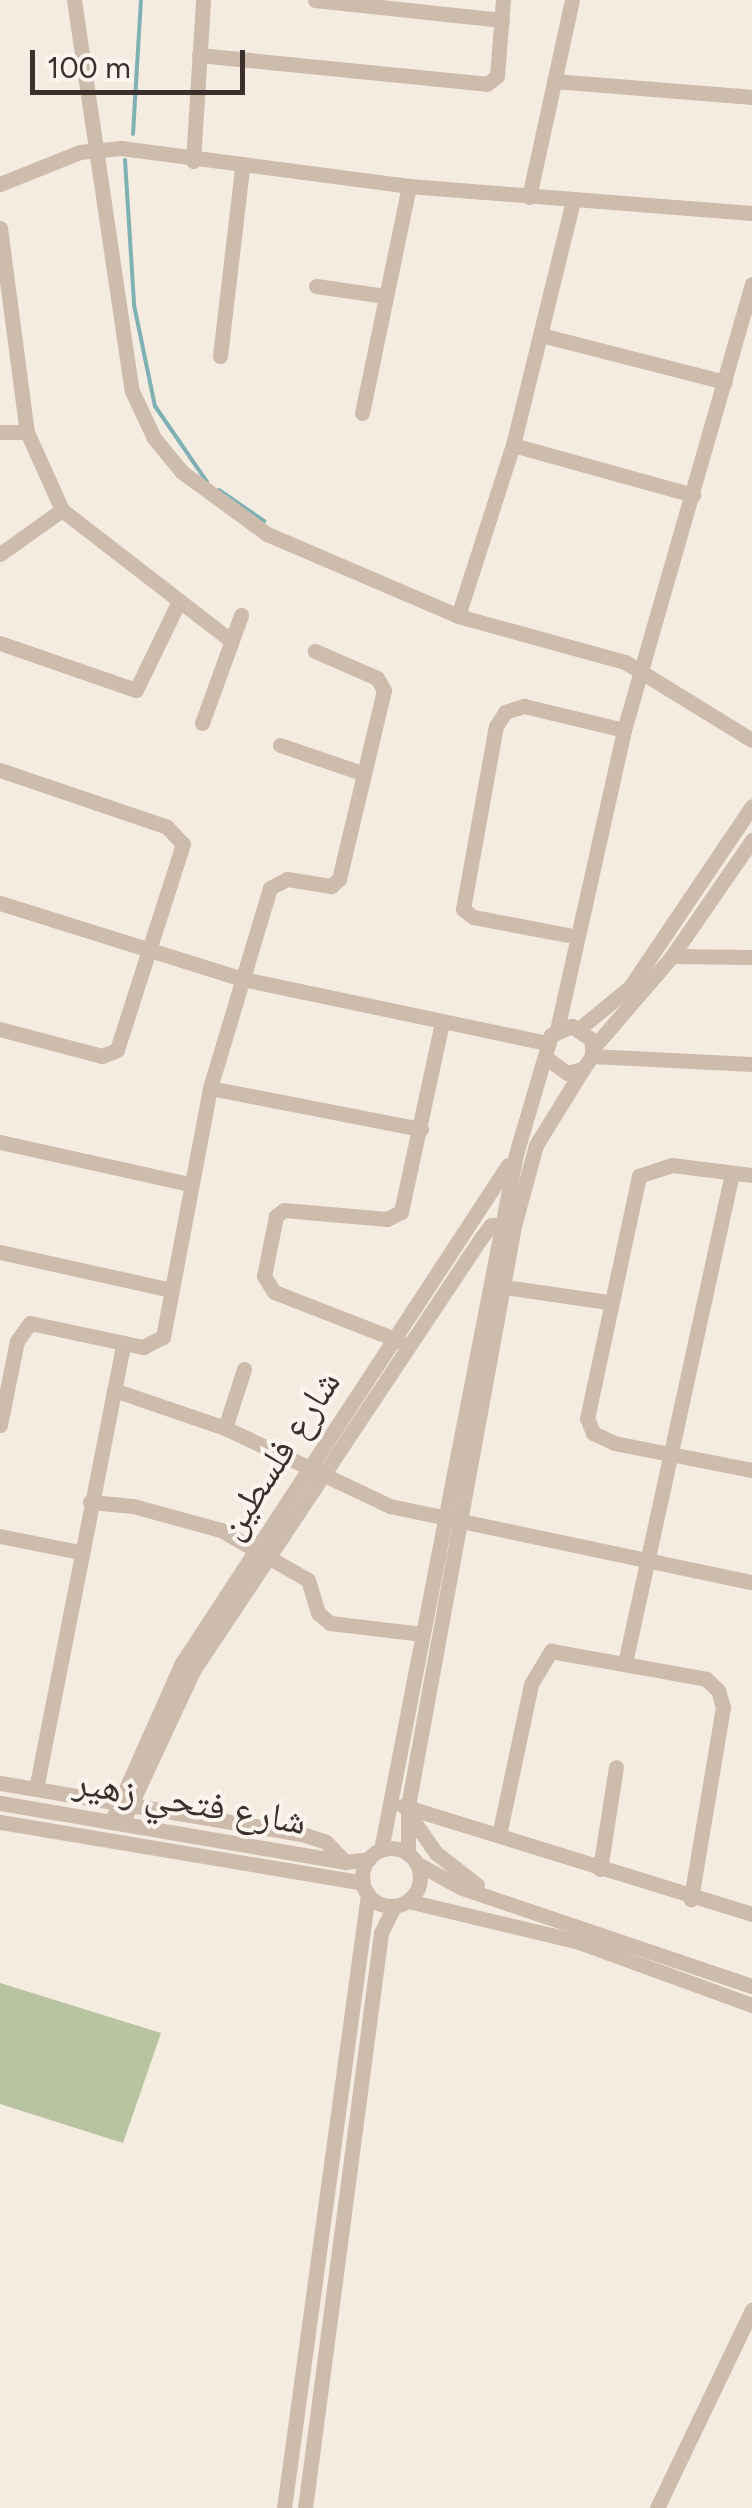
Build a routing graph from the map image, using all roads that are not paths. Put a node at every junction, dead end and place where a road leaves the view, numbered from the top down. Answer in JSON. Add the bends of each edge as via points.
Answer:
{"nodes":[{"id":1,"x":74,"y":0,"type":"edge"},
{"id":2,"x":202,"y":0,"type":"edge"},
{"id":3,"x":315,"y":0,"type":"edge"},
{"id":4,"x":503,"y":0,"type":"edge"},
{"id":5,"x":572,"y":0,"type":"edge"},
{"id":6,"x":502,"y":20,"type":"junction"},
{"id":7,"x":199,"y":55,"type":"junction"},
{"id":8,"x":554,"y":80,"type":"junction"},
{"id":9,"x":752,"y":97,"type":"edge"},
{"id":10,"x":96,"y":148,"type":"junction"},
{"id":11,"x":193,"y":161,"type":"junction"},
{"id":12,"x":242,"y":169,"type":"junction"},
{"id":13,"x":0,"y":184,"type":"edge"},
{"id":14,"x":408,"y":186,"type":"junction"},
{"id":15,"x":529,"y":197,"type":"junction"},
{"id":16,"x":574,"y":200,"type":"junction"},
{"id":17,"x":752,"y":212,"type":"edge"},
{"id":18,"x":0,"y":228,"type":"edge"},
{"id":19,"x":752,"y":284,"type":"edge"},
{"id":20,"x":316,"y":286,"type":"dead end"},
{"id":21,"x":385,"y":296,"type":"junction"},
{"id":22,"x":6,"y":325,"type":"edge"},
{"id":23,"x":541,"y":335,"type":"junction"},
{"id":24,"x":220,"y":356,"type":"dead end"},
{"id":25,"x":724,"y":382,"type":"junction"},
{"id":26,"x":362,"y":412,"type":"dead end"},
{"id":27,"x":0,"y":432,"type":"edge"},
{"id":28,"x":27,"y":432,"type":"junction"},
{"id":29,"x":513,"y":444,"type":"junction"},
{"id":30,"x":692,"y":495,"type":"junction"},
{"id":31,"x":62,"y":510,"type":"junction"},
{"id":32,"x":0,"y":554,"type":"edge"},
{"id":33,"x":178,"y":603,"type":"junction"},
{"id":34,"x":241,"y":616,"type":"dead end"},
{"id":35,"x":458,"y":616,"type":"junction"},
{"id":36,"x":230,"y":640,"type":"junction"},
{"id":37,"x":0,"y":644,"type":"edge"},
{"id":38,"x":315,"y":651,"type":"dead end"},
{"id":39,"x":643,"y":671,"type":"junction"},
{"id":40,"x":202,"y":723,"type":"dead end"},
{"id":41,"x":624,"y":730,"type":"junction"},
{"id":42,"x":752,"y":740,"type":"edge"},
{"id":43,"x":280,"y":745,"type":"dead end"},
{"id":44,"x":0,"y":770,"type":"edge"},
{"id":45,"x":362,"y":773,"type":"junction"},
{"id":46,"x":752,"y":806,"type":"edge"},
{"id":47,"x":752,"y":840,"type":"edge"},
{"id":48,"x":0,"y":902,"type":"edge"},
{"id":49,"x":573,"y":936,"type":"junction"},
{"id":50,"x":149,"y":953,"type":"junction"},
{"id":51,"x":672,"y":956,"type":"junction"},
{"id":52,"x":752,"y":956,"type":"edge"},
{"id":53,"x":243,"y":979,"type":"junction"},
{"id":54,"x":442,"y":1023,"type":"junction"},
{"id":55,"x":580,"y":1028,"type":"junction"},
{"id":56,"x":0,"y":1029,"type":"edge"},
{"id":57,"x":551,"y":1044,"type":"junction"},
{"id":58,"x":590,"y":1058,"type":"junction"},
{"id":59,"x":752,"y":1064,"type":"edge"},
{"id":60,"x":210,"y":1088,"type":"junction"},
{"id":61,"x":421,"y":1128,"type":"junction"},
{"id":62,"x":0,"y":1142,"type":"edge"},
{"id":63,"x":516,"y":1154,"type":"junction"},
{"id":64,"x":732,"y":1173,"type":"junction"},
{"id":65,"x":752,"y":1175,"type":"edge"},
{"id":66,"x":189,"y":1184,"type":"junction"},
{"id":67,"x":507,"y":1225,"type":"junction"},
{"id":68,"x":0,"y":1252,"type":"edge"},
{"id":69,"x":488,"y":1284,"type":"junction"},
{"id":70,"x":505,"y":1287,"type":"junction"},
{"id":71,"x":170,"y":1290,"type":"junction"},
{"id":72,"x":608,"y":1302,"type":"junction"},
{"id":73,"x":401,"y":1342,"type":"junction"},
{"id":74,"x":124,"y":1345,"type":"junction"},
{"id":75,"x":244,"y":1369,"type":"dead end"},
{"id":76,"x":114,"y":1390,"type":"junction"},
{"id":77,"x":0,"y":1425,"type":"edge"},
{"id":78,"x":225,"y":1428,"type":"junction"},
{"id":79,"x":670,"y":1454,"type":"junction"},
{"id":80,"x":317,"y":1470,"type":"junction"},
{"id":81,"x":752,"y":1470,"type":"edge"},
{"id":82,"x":90,"y":1502,"type":"junction"},
{"id":83,"x":453,"y":1521,"type":"junction"},
{"id":84,"x":0,"y":1536,"type":"edge"},
{"id":85,"x":79,"y":1552,"type":"junction"},
{"id":86,"x":262,"y":1555,"type":"junction"},
{"id":87,"x":648,"y":1561,"type":"junction"},
{"id":88,"x":752,"y":1582,"type":"edge"},
{"id":89,"x":422,"y":1634,"type":"junction"},
{"id":90,"x":625,"y":1663,"type":"junction"},
{"id":91,"x":616,"y":1767,"type":"dead end"},
{"id":92,"x":0,"y":1784,"type":"edge"},
{"id":93,"x":36,"y":1789,"type":"junction"},
{"id":94,"x":0,"y":1803,"type":"edge"},
{"id":95,"x":123,"y":1804,"type":"junction"},
{"id":96,"x":403,"y":1808,"type":"junction"},
{"id":97,"x":117,"y":1821,"type":"junction"},
{"id":98,"x":0,"y":1822,"type":"edge"},
{"id":99,"x":499,"y":1835,"type":"junction"},
{"id":100,"x":375,"y":1855,"type":"junction"},
{"id":101,"x":412,"y":1859,"type":"junction"},
{"id":102,"x":345,"y":1862,"type":"junction"},
{"id":103,"x":600,"y":1868,"type":"junction"},
{"id":104,"x":365,"y":1889,"type":"junction"},
{"id":105,"x":502,"y":1899,"type":"junction"},
{"id":106,"x":691,"y":1899,"type":"junction"},
{"id":107,"x":401,"y":1903,"type":"junction"},
{"id":108,"x":752,"y":1914,"type":"edge"},
{"id":109,"x":752,"y":1986,"type":"edge"},
{"id":110,"x":752,"y":2006,"type":"edge"},
{"id":111,"x":752,"y":2310,"type":"edge"},
{"id":112,"x":284,"y":2508,"type":"edge"},
{"id":113,"x":304,"y":2508,"type":"edge"},
{"id":114,"x":657,"y":2508,"type":"edge"}],
"edges":[{"from":1,"to":10,"type":"street"},
{"from":2,"to":7,"type":"street"},
{"from":3,"to":6,"type":"street"},
{"from":4,"to":6,"type":"street"},
{"from":5,"to":8,"type":"street"},
{"from":6,"to":7,"type":"street","via":[[497,76],[487,84]]},
{"from":7,"to":11,"type":"street"},
{"from":8,"to":9,"type":"street"},
{"from":8,"to":15,"type":"street"},
{"from":10,"to":11,"type":"street"},
{"from":10,"to":13,"type":"street"},
{"from":10,"to":35,"type":"street","via":[[132,391],[154,438],[195,484],[266,534]]},
{"from":11,"to":12,"type":"street"},
{"from":12,"to":14,"type":"street"},
{"from":12,"to":24,"type":"street"},
{"from":14,"to":15,"type":"street"},
{"from":14,"to":21,"type":"street"},
{"from":15,"to":16,"type":"street"},
{"from":16,"to":17,"type":"street"},
{"from":16,"to":23,"type":"street"},
{"from":18,"to":22,"type":"street"},
{"from":19,"to":25,"type":"street"},
{"from":20,"to":21,"type":"street"},
{"from":21,"to":26,"type":"street"},
{"from":22,"to":28,"type":"street"},
{"from":23,"to":25,"type":"street"},
{"from":23,"to":29,"type":"street"},
{"from":25,"to":30,"type":"street"},
{"from":27,"to":28,"type":"street"},
{"from":28,"to":31,"type":"street"},
{"from":29,"to":30,"type":"street"},
{"from":29,"to":35,"type":"street"},
{"from":30,"to":39,"type":"street"},
{"from":31,"to":32,"type":"street"},
{"from":31,"to":33,"type":"street"},
{"from":33,"to":36,"type":"street"},
{"from":33,"to":37,"type":"street","via":[[136,690]]},
{"from":34,"to":36,"type":"street"},
{"from":35,"to":39,"type":"street"},
{"from":36,"to":40,"type":"street"},
{"from":38,"to":45,"type":"street","via":[[384,685]]},
{"from":39,"to":41,"type":"street"},
{"from":39,"to":42,"type":"street"},
{"from":41,"to":49,"type":"street"},
{"from":41,"to":49,"type":"street","via":[[524,706],[505,712],[496,726],[463,909],[474,918]]},
{"from":43,"to":45,"type":"street"},
{"from":44,"to":50,"type":"street","via":[[181,836]]},
{"from":45,"to":53,"type":"street","via":[[340,879],[331,886],[287,878],[270,888]]},
{"from":46,"to":55,"type":"street","via":[[630,987]]},
{"from":47,"to":51,"type":"street"},
{"from":48,"to":50,"type":"street"},
{"from":49,"to":57,"type":"street"},
{"from":50,"to":53,"type":"street"},
{"from":50,"to":56,"type":"street","via":[[123,1042],[110,1055]]},
{"from":51,"to":52,"type":"street"},
{"from":51,"to":58,"type":"street"},
{"from":53,"to":54,"type":"street"},
{"from":53,"to":60,"type":"street"},
{"from":54,"to":57,"type":"street"},
{"from":54,"to":61,"type":"street"},
{"from":55,"to":57,"type":"street"},
{"from":55,"to":58,"type":"street"},
{"from":57,"to":58,"type":"street","via":[[567,1073]]},
{"from":57,"to":63,"type":"street"},
{"from":58,"to":59,"type":"street"},
{"from":58,"to":67,"type":"street","via":[[536,1146]]},
{"from":60,"to":61,"type":"street"},
{"from":60,"to":66,"type":"street"},
{"from":61,"to":73,"type":"street","via":[[401,1212],[386,1219],[284,1210],[276,1216],[264,1276],[274,1292]]},
{"from":62,"to":66,"type":"street"},
{"from":63,"to":67,"type":"street"},
{"from":63,"to":73,"type":"street","name":"شارع فلسطين"},
{"from":64,"to":65,"type":"street"},
{"from":64,"to":72,"type":"street","via":[[672,1165],[645,1169],[628,1206]]},
{"from":64,"to":79,"type":"street"},
{"from":66,"to":71,"type":"street"},
{"from":67,"to":69,"type":"street"},
{"from":67,"to":70,"type":"street"},
{"from":67,"to":73,"type":"street","name":"شارع فلسطين","via":[[490,1226]]},
{"from":68,"to":71,"type":"street"},
{"from":69,"to":70,"type":"street"},
{"from":69,"to":83,"type":"street"},
{"from":70,"to":72,"type":"street"},
{"from":70,"to":83,"type":"street"},
{"from":71,"to":74,"type":"street","via":[[158,1343]]},
{"from":72,"to":79,"type":"street","via":[[589,1426],[599,1438]]},
{"from":73,"to":80,"type":"street","name":"شارع فلسطين"},
{"from":74,"to":76,"type":"street"},
{"from":74,"to":77,"type":"street","via":[[30,1323],[17,1342]]},
{"from":75,"to":78,"type":"street"},
{"from":76,"to":78,"type":"street"},
{"from":76,"to":82,"type":"street"},
{"from":78,"to":80,"type":"street"},
{"from":79,"to":81,"type":"street"},
{"from":79,"to":87,"type":"street"},
{"from":80,"to":83,"type":"street","via":[[376,1501]]},
{"from":80,"to":86,"type":"street","name":"شارع فلسطين"},
{"from":82,"to":85,"type":"street"},
{"from":82,"to":86,"type":"street","via":[[204,1523]]},
{"from":83,"to":87,"type":"street"},
{"from":83,"to":89,"type":"street"},
{"from":83,"to":96,"type":"street"},
{"from":84,"to":85,"type":"street"},
{"from":85,"to":93,"type":"street"},
{"from":86,"to":89,"type":"street","via":[[308,1580],[326,1621]]},
{"from":86,"to":95,"type":"street","name":"شارع فلسطين","via":[[182,1663]]},
{"from":87,"to":88,"type":"street"},
{"from":87,"to":90,"type":"street"},
{"from":89,"to":96,"type":"street"},
{"from":90,"to":99,"type":"street","via":[[562,1649],[543,1657],[531,1684]]},
{"from":90,"to":106,"type":"street","via":[[688,1674],[718,1690],[723,1707]]},
{"from":91,"to":103,"type":"street"},
{"from":92,"to":93,"type":"street"},
{"from":93,"to":95,"type":"street"},
{"from":94,"to":97,"type":"street","name":"شارع فتحي زهير"},
{"from":95,"to":97,"type":"street","name":"شارع فلسطين"},
{"from":95,"to":102,"type":"street","via":[[319,1838]]},
{"from":96,"to":99,"type":"street"},
{"from":96,"to":100,"type":"street"},
{"from":96,"to":101,"type":"street"},
{"from":96,"to":105,"type":"street","via":[[458,1874]]},
{"from":97,"to":102,"type":"street","name":"شارع فتحي زهير"},
{"from":98,"to":104,"type":"street","name":"شارع فتحي زهير"},
{"from":99,"to":103,"type":"street"},
{"from":100,"to":101,"type":"street","name":"شارع فتحي زهير"},
{"from":100,"to":102,"type":"street","name":"شارع فتحي زهير"},
{"from":100,"to":104,"type":"street"},
{"from":101,"to":105,"type":"street","name":"شارع فتحي زهير","via":[[436,1878]]},
{"from":101,"to":107,"type":"street","via":[[420,1879]]},
{"from":103,"to":106,"type":"street"},
{"from":104,"to":107,"type":"street","name":"شارع فتحي زهير"},
{"from":104,"to":112,"type":"street"},
{"from":105,"to":109,"type":"street"},
{"from":106,"to":108,"type":"street"},
{"from":107,"to":110,"type":"street","name":"شارع فتحي زهير","via":[[576,1940]]},
{"from":107,"to":113,"type":"street","via":[[381,1933]]},
{"from":111,"to":114,"type":"street"}]}
